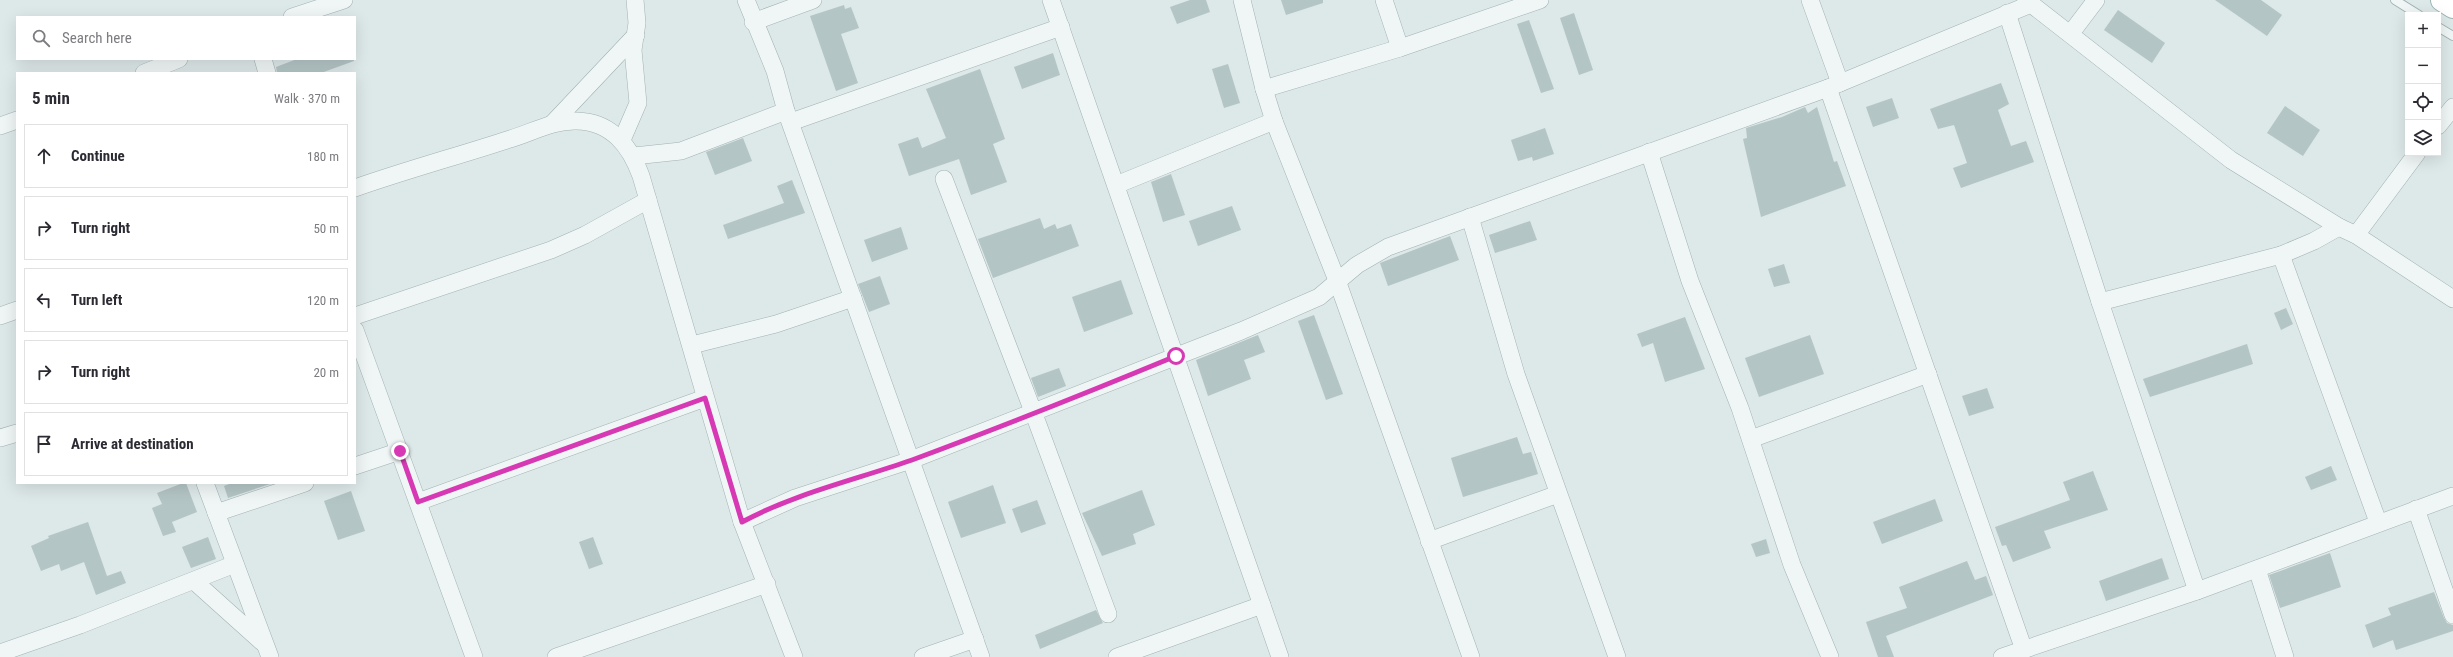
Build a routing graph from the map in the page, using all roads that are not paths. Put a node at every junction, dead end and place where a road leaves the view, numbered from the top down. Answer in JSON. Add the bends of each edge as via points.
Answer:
{"nodes":[{"id":1,"x":344,"y":0,"type":"edge"},
{"id":2,"x":635,"y":0,"type":"edge"},
{"id":3,"x":746,"y":0,"type":"edge"},
{"id":4,"x":813,"y":0,"type":"edge"},
{"id":5,"x":1051,"y":0,"type":"edge"},
{"id":6,"x":1242,"y":0,"type":"edge"},
{"id":7,"x":1384,"y":0,"type":"edge"},
{"id":8,"x":1540,"y":0,"type":"edge"},
{"id":9,"x":1810,"y":0,"type":"edge"},
{"id":10,"x":2096,"y":0,"type":"edge"},
{"id":11,"x":2395,"y":0,"type":"edge"},
{"id":12,"x":2442,"y":0,"type":"edge"},
{"id":13,"x":2029,"y":2,"type":"edge"},
{"id":14,"x":2453,"y":8,"type":"edge"},
{"id":15,"x":2414,"y":12,"type":"edge"},
{"id":16,"x":2007,"y":13,"type":"junction"},
{"id":17,"x":295,"y":16,"type":"edge"},
{"id":18,"x":753,"y":22,"type":"junction"},
{"id":19,"x":1061,"y":27,"type":"junction"},
{"id":20,"x":2441,"y":29,"type":"edge"},
{"id":21,"x":2071,"y":33,"type":"junction"},
{"id":22,"x":636,"y":35,"type":"junction"},
{"id":23,"x":2453,"y":36,"type":"edge"},
{"id":24,"x":1400,"y":48,"type":"junction"},
{"id":25,"x":176,"y":60,"type":"edge"},
{"id":26,"x":263,"y":60,"type":"edge"},
{"id":27,"x":146,"y":72,"type":"edge"},
{"id":28,"x":267,"y":72,"type":"edge"},
{"id":29,"x":1834,"y":86,"type":"junction"},
{"id":30,"x":1264,"y":89,"type":"junction"},
{"id":31,"x":2453,"y":107,"type":"edge"},
{"id":32,"x":788,"y":116,"type":"junction"},
{"id":33,"x":16,"y":120,"type":"edge"},
{"id":34,"x":1274,"y":121,"type":"junction"},
{"id":35,"x":2441,"y":122,"type":"edge"},
{"id":36,"x":552,"y":124,"type":"junction"},
{"id":37,"x":0,"y":126,"type":"edge"},
{"id":38,"x":622,"y":140,"type":"junction"},
{"id":39,"x":1649,"y":152,"type":"junction"},
{"id":40,"x":634,"y":156,"type":"junction"},
{"id":41,"x":2416,"y":156,"type":"edge"},
{"id":42,"x":944,"y":179,"type":"dead end"},
{"id":43,"x":1116,"y":185,"type":"junction"},
{"id":44,"x":356,"y":188,"type":"edge"},
{"id":45,"x":648,"y":200,"type":"junction"},
{"id":46,"x":1470,"y":217,"type":"junction"},
{"id":47,"x":2339,"y":227,"type":"junction"},
{"id":48,"x":2356,"y":236,"type":"junction"},
{"id":49,"x":2281,"y":255,"type":"junction"},
{"id":50,"x":1338,"y":283,"type":"junction"},
{"id":51,"x":853,"y":298,"type":"junction"},
{"id":52,"x":2453,"y":300,"type":"edge"},
{"id":53,"x":2100,"y":302,"type":"junction"},
{"id":54,"x":16,"y":310,"type":"edge"},
{"id":55,"x":0,"y":316,"type":"edge"},
{"id":56,"x":356,"y":316,"type":"edge"},
{"id":57,"x":356,"y":333,"type":"edge"},
{"id":58,"x":692,"y":345,"type":"junction"},
{"id":59,"x":1176,"y":356,"type":"junction"},
{"id":60,"x":1928,"y":374,"type":"junction"},
{"id":61,"x":705,"y":398,"type":"junction"},
{"id":62,"x":1034,"y":414,"type":"junction"},
{"id":63,"x":16,"y":432,"type":"edge"},
{"id":64,"x":0,"y":438,"type":"edge"},
{"id":65,"x":1751,"y":439,"type":"junction"},
{"id":66,"x":400,"y":451,"type":"junction"},
{"id":67,"x":911,"y":460,"type":"junction"},
{"id":68,"x":356,"y":466,"type":"edge"},
{"id":69,"x":206,"y":484,"type":"edge"},
{"id":70,"x":302,"y":484,"type":"edge"},
{"id":71,"x":1558,"y":494,"type":"junction"},
{"id":72,"x":2453,"y":496,"type":"edge"},
{"id":73,"x":418,"y":502,"type":"junction"},
{"id":74,"x":2416,"y":509,"type":"junction"},
{"id":75,"x":216,"y":513,"type":"junction"},
{"id":76,"x":742,"y":522,"type":"junction"},
{"id":77,"x":2378,"y":522,"type":"junction"},
{"id":78,"x":1429,"y":541,"type":"junction"},
{"id":79,"x":235,"y":564,"type":"junction"},
{"id":80,"x":2257,"y":568,"type":"junction"},
{"id":81,"x":194,"y":581,"type":"junction"},
{"id":82,"x":767,"y":584,"type":"junction"},
{"id":83,"x":2197,"y":591,"type":"junction"},
{"id":84,"x":1262,"y":605,"type":"junction"},
{"id":85,"x":1108,"y":614,"type":"dead end"},
{"id":86,"x":2453,"y":615,"type":"edge"},
{"id":87,"x":975,"y":639,"type":"junction"},
{"id":88,"x":267,"y":650,"type":"edge"},
{"id":89,"x":2035,"y":651,"type":"edge"},
{"id":90,"x":0,"y":653,"type":"edge"},
{"id":91,"x":474,"y":657,"type":"edge"},
{"id":92,"x":556,"y":657,"type":"edge"},
{"id":93,"x":794,"y":657,"type":"edge"},
{"id":94,"x":923,"y":657,"type":"edge"},
{"id":95,"x":981,"y":657,"type":"edge"},
{"id":96,"x":1117,"y":657,"type":"edge"},
{"id":97,"x":1280,"y":657,"type":"edge"},
{"id":98,"x":1471,"y":657,"type":"edge"},
{"id":99,"x":1617,"y":657,"type":"edge"},
{"id":100,"x":1830,"y":657,"type":"edge"},
{"id":101,"x":2002,"y":657,"type":"edge"},
{"id":102,"x":2285,"y":657,"type":"edge"}],
"edges":[{"from":1,"to":17,"type":"street"},
{"from":2,"to":22,"type":"street"},
{"from":3,"to":18,"type":"street"},
{"from":4,"to":18,"type":"street"},
{"from":5,"to":19,"type":"street"},
{"from":6,"to":30,"type":"street"},
{"from":7,"to":24,"type":"street"},
{"from":8,"to":24,"type":"street"},
{"from":9,"to":29,"type":"street"},
{"from":10,"to":21,"type":"street"},
{"from":11,"to":15,"type":"lane"},
{"from":12,"to":14,"type":"main road"},
{"from":13,"to":16,"type":"street"},
{"from":13,"to":21,"type":"street"},
{"from":16,"to":29,"type":"street"},
{"from":16,"to":53,"type":"street"},
{"from":18,"to":32,"type":"street","via":[[774,71]]},
{"from":19,"to":32,"type":"street"},
{"from":19,"to":43,"type":"street"},
{"from":20,"to":23,"type":"lane"},
{"from":21,"to":47,"type":"street","via":[[2231,160]]},
{"from":22,"to":36,"type":"street"},
{"from":22,"to":38,"type":"street","via":[[633,50],[638,103]]},
{"from":24,"to":30,"type":"street"},
{"from":25,"to":27,"type":"street"},
{"from":26,"to":28,"type":"street"},
{"from":29,"to":39,"type":"street"},
{"from":29,"to":60,"type":"street"},
{"from":30,"to":34,"type":"street"},
{"from":31,"to":35,"type":"street"},
{"from":32,"to":40,"type":"street","via":[[681,151]]},
{"from":32,"to":51,"type":"street"},
{"from":33,"to":37,"type":"street"},
{"from":34,"to":43,"type":"street"},
{"from":34,"to":50,"type":"street"},
{"from":36,"to":38,"type":"street","via":[[576,120],[591,123],[607,128]]},
{"from":36,"to":44,"type":"street"},
{"from":38,"to":40,"type":"street"},
{"from":39,"to":46,"type":"street"},
{"from":39,"to":65,"type":"street","via":[[1690,281]]},
{"from":40,"to":45,"type":"street"},
{"from":41,"to":48,"type":"street"},
{"from":42,"to":62,"type":"street"},
{"from":43,"to":59,"type":"street"},
{"from":45,"to":56,"type":"street","via":[[585,235],[551,250]]},
{"from":45,"to":58,"type":"street"},
{"from":46,"to":50,"type":"street","via":[[1369,256]]},
{"from":46,"to":71,"type":"street","via":[[1516,374]]},
{"from":47,"to":48,"type":"street"},
{"from":47,"to":49,"type":"street"},
{"from":48,"to":52,"type":"street"},
{"from":49,"to":53,"type":"street"},
{"from":49,"to":77,"type":"street"},
{"from":50,"to":59,"type":"street","via":[[1319,297]]},
{"from":50,"to":78,"type":"street"},
{"from":51,"to":58,"type":"street","via":[[776,324]]},
{"from":51,"to":67,"type":"street"},
{"from":53,"to":83,"type":"street"},
{"from":54,"to":55,"type":"street"},
{"from":57,"to":66,"type":"street"},
{"from":58,"to":61,"type":"street"},
{"from":59,"to":62,"type":"street"},
{"from":59,"to":84,"type":"street"},
{"from":60,"to":65,"type":"street"},
{"from":60,"to":89,"type":"street"},
{"from":61,"to":73,"type":"street"},
{"from":61,"to":76,"type":"street"},
{"from":62,"to":67,"type":"street"},
{"from":62,"to":85,"type":"street"},
{"from":63,"to":64,"type":"street"},
{"from":65,"to":100,"type":"street","via":[[1792,564]]},
{"from":66,"to":68,"type":"street"},
{"from":66,"to":73,"type":"street"},
{"from":67,"to":76,"type":"street","via":[[795,498]]},
{"from":67,"to":87,"type":"street"},
{"from":69,"to":75,"type":"street"},
{"from":70,"to":75,"type":"street"},
{"from":71,"to":78,"type":"street"},
{"from":71,"to":99,"type":"street"},
{"from":72,"to":74,"type":"street"},
{"from":73,"to":91,"type":"street"},
{"from":74,"to":77,"type":"street"},
{"from":74,"to":86,"type":"street"},
{"from":75,"to":79,"type":"street"},
{"from":76,"to":82,"type":"street"},
{"from":77,"to":80,"type":"street"},
{"from":78,"to":98,"type":"street"},
{"from":79,"to":81,"type":"street"},
{"from":79,"to":88,"type":"street"},
{"from":80,"to":83,"type":"street"},
{"from":80,"to":102,"type":"street"},
{"from":81,"to":88,"type":"street"},
{"from":81,"to":90,"type":"street"},
{"from":82,"to":92,"type":"street"},
{"from":82,"to":93,"type":"street"},
{"from":83,"to":89,"type":"street"},
{"from":84,"to":96,"type":"street"},
{"from":84,"to":97,"type":"street"},
{"from":87,"to":94,"type":"street"},
{"from":87,"to":95,"type":"street"},
{"from":89,"to":101,"type":"street"}]}
